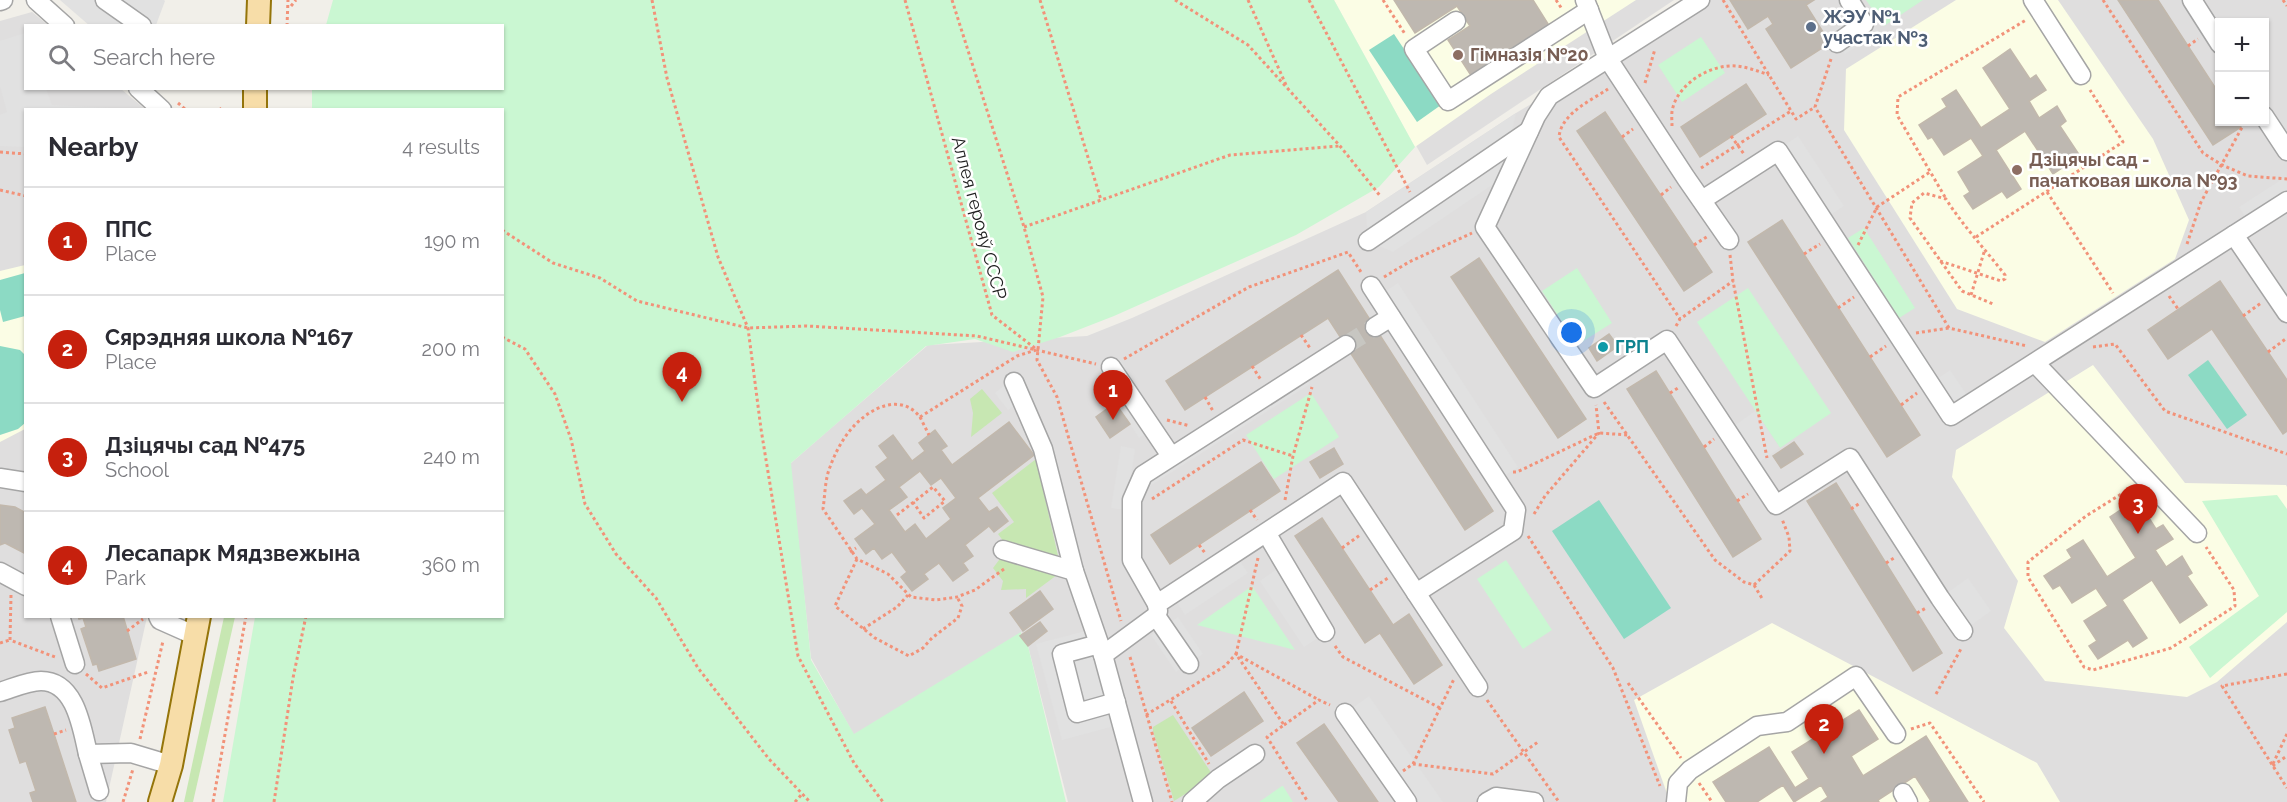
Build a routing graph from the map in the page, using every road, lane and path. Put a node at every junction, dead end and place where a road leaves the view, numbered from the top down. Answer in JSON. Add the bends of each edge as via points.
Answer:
{"nodes":[{"id":1,"x":36,"y":0,"type":"edge"},
{"id":2,"x":105,"y":0,"type":"edge"},
{"id":3,"x":259,"y":0,"type":"edge"},
{"id":4,"x":288,"y":0,"type":"edge"},
{"id":5,"x":296,"y":0,"type":"edge"},
{"id":6,"x":652,"y":0,"type":"edge"},
{"id":7,"x":905,"y":0,"type":"edge"},
{"id":8,"x":952,"y":0,"type":"edge"},
{"id":9,"x":1040,"y":0,"type":"edge"},
{"id":10,"x":1175,"y":0,"type":"edge"},
{"id":11,"x":1248,"y":0,"type":"edge"},
{"id":12,"x":1309,"y":0,"type":"edge"},
{"id":13,"x":1383,"y":0,"type":"edge"},
{"id":14,"x":1700,"y":0,"type":"edge"},
{"id":15,"x":1723,"y":0,"type":"edge"},
{"id":16,"x":1849,"y":0,"type":"edge"},
{"id":17,"x":2103,"y":0,"type":"edge"},
{"id":18,"x":2192,"y":0,"type":"edge"},
{"id":19,"x":2283,"y":0,"type":"edge"},
{"id":20,"x":1587,"y":5,"type":"edge"},
{"id":21,"x":291,"y":6,"type":"dead end"},
{"id":22,"x":2037,"y":6,"type":"edge"},
{"id":23,"x":2287,"y":6,"type":"edge"},
{"id":24,"x":1456,"y":21,"type":"dead end"},
{"id":25,"x":63,"y":24,"type":"edge"},
{"id":26,"x":139,"y":24,"type":"edge"},
{"id":27,"x":258,"y":24,"type":"edge"},
{"id":28,"x":287,"y":24,"type":"edge"},
{"id":29,"x":1662,"y":24,"type":"junction"},
{"id":30,"x":2215,"y":36,"type":"edge"},
{"id":31,"x":1837,"y":43,"type":"joint"},
{"id":32,"x":1414,"y":49,"type":"junction"},
{"id":33,"x":1608,"y":59,"type":"junction"},
{"id":34,"x":1768,"y":75,"type":"junction"},
{"id":35,"x":2081,"y":75,"type":"joint"},
{"id":36,"x":1623,"y":80,"type":"junction"},
{"id":37,"x":140,"y":90,"type":"edge"},
{"id":38,"x":255,"y":90,"type":"edge"},
{"id":39,"x":1288,"y":90,"type":"junction"},
{"id":40,"x":1639,"y":106,"type":"junction"},
{"id":41,"x":1815,"y":107,"type":"junction"},
{"id":42,"x":160,"y":108,"type":"edge"},
{"id":43,"x":255,"y":108,"type":"edge"},
{"id":44,"x":1791,"y":111,"type":"junction"},
{"id":45,"x":2269,"y":122,"type":"edge"},
{"id":46,"x":2243,"y":126,"type":"edge"},
{"id":47,"x":1530,"y":130,"type":"junction"},
{"id":48,"x":1674,"y":131,"type":"dead end"},
{"id":49,"x":1731,"y":136,"type":"dead end"},
{"id":50,"x":1340,"y":146,"type":"junction"},
{"id":51,"x":1738,"y":146,"type":"junction"},
{"id":52,"x":2287,"y":151,"type":"edge"},
{"id":53,"x":0,"y":152,"type":"edge"},
{"id":54,"x":24,"y":154,"type":"edge"},
{"id":55,"x":2222,"y":165,"type":"junction"},
{"id":56,"x":1753,"y":167,"type":"junction"},
{"id":57,"x":1696,"y":169,"type":"dead end"},
{"id":58,"x":1930,"y":172,"type":"junction"},
{"id":59,"x":1400,"y":175,"type":"dead end"},
{"id":60,"x":2287,"y":178,"type":"edge"},
{"id":61,"x":0,"y":190,"type":"edge"},
{"id":62,"x":2047,"y":192,"type":"junction"},
{"id":63,"x":24,"y":196,"type":"edge"},
{"id":64,"x":1381,"y":196,"type":"dead end"},
{"id":65,"x":1946,"y":199,"type":"junction"},
{"id":66,"x":1702,"y":200,"type":"junction"},
{"id":67,"x":1101,"y":201,"type":"junction"},
{"id":68,"x":2287,"y":201,"type":"edge"},
{"id":69,"x":1877,"y":207,"type":"junction"},
{"id":70,"x":1024,"y":227,"type":"junction"},
{"id":71,"x":1485,"y":227,"type":"junction"},
{"id":72,"x":504,"y":231,"type":"edge"},
{"id":73,"x":2234,"y":235,"type":"junction"},
{"id":74,"x":1976,"y":237,"type":"junction"},
{"id":75,"x":1729,"y":240,"type":"joint"},
{"id":76,"x":1368,"y":241,"type":"dead end"},
{"id":77,"x":1985,"y":249,"type":"junction"},
{"id":78,"x":1850,"y":261,"type":"junction"},
{"id":79,"x":1940,"y":261,"type":"junction"},
{"id":80,"x":2179,"y":270,"type":"junction"},
{"id":81,"x":1978,"y":274,"type":"junction"},
{"id":82,"x":1387,"y":275,"type":"dead end"},
{"id":83,"x":1733,"y":281,"type":"junction"},
{"id":84,"x":1371,"y":286,"type":"joint"},
{"id":85,"x":2274,"y":294,"type":"junction"},
{"id":86,"x":1971,"y":295,"type":"junction"},
{"id":87,"x":1993,"y":304,"type":"dead end"},
{"id":88,"x":2121,"y":307,"type":"junction"},
{"id":89,"x":2287,"y":313,"type":"edge"},
{"id":90,"x":2243,"y":316,"type":"dead end"},
{"id":91,"x":1391,"y":317,"type":"junction"},
{"id":92,"x":1680,"y":319,"type":"junction"},
{"id":93,"x":1375,"y":327,"type":"tunnel mouth"},
{"id":94,"x":748,"y":328,"type":"junction"},
{"id":95,"x":1950,"y":328,"type":"junction"},
{"id":96,"x":1899,"y":336,"type":"junction"},
{"id":97,"x":504,"y":338,"type":"edge"},
{"id":98,"x":2287,"y":338,"type":"edge"},
{"id":99,"x":1667,"y":340,"type":"junction"},
{"id":100,"x":1346,"y":345,"type":"tunnel mouth"},
{"id":101,"x":2083,"y":348,"type":"dead end"},
{"id":102,"x":1038,"y":350,"type":"junction"},
{"id":103,"x":2052,"y":352,"type":"junction"},
{"id":104,"x":2268,"y":352,"type":"dead end"},
{"id":105,"x":2035,"y":363,"type":"junction"},
{"id":106,"x":1111,"y":367,"type":"junction"},
{"id":107,"x":1314,"y":380,"type":"dead end"},
{"id":108,"x":1014,"y":382,"type":"dead end"},
{"id":109,"x":1594,"y":388,"type":"junction"},
{"id":110,"x":920,"y":417,"type":"junction"},
{"id":111,"x":1599,"y":433,"type":"junction"},
{"id":112,"x":929,"y":435,"type":"dead end"},
{"id":113,"x":1628,"y":435,"type":"junction"},
{"id":114,"x":2287,"y":454,"type":"edge"},
{"id":115,"x":1171,"y":456,"type":"junction"},
{"id":116,"x":1293,"y":456,"type":"junction"},
{"id":117,"x":1769,"y":469,"type":"dead end"},
{"id":118,"x":1517,"y":472,"type":"dead end"},
{"id":119,"x":0,"y":478,"type":"edge"},
{"id":120,"x":2145,"y":478,"type":"junction"},
{"id":121,"x":24,"y":483,"type":"edge"},
{"id":122,"x":913,"y":502,"type":"junction"},
{"id":123,"x":1776,"y":505,"type":"junction"},
{"id":124,"x":1536,"y":510,"type":"dead end"},
{"id":125,"x":1131,"y":512,"type":"junction"},
{"id":126,"x":897,"y":514,"type":"dead end"},
{"id":127,"x":1272,"y":530,"type":"junction"},
{"id":128,"x":1524,"y":531,"type":"dead end"},
{"id":129,"x":2197,"y":533,"type":"joint"},
{"id":130,"x":856,"y":548,"type":"dead end"},
{"id":131,"x":850,"y":552,"type":"junction"},
{"id":132,"x":856,"y":559,"type":"junction"},
{"id":133,"x":1005,"y":559,"type":"joint"},
{"id":134,"x":1074,"y":571,"type":"junction"},
{"id":135,"x":0,"y":572,"type":"edge"},
{"id":136,"x":24,"y":585,"type":"edge"},
{"id":137,"x":1754,"y":585,"type":"junction"},
{"id":138,"x":1416,"y":594,"type":"junction"},
{"id":139,"x":908,"y":595,"type":"junction"},
{"id":140,"x":957,"y":597,"type":"junction"},
{"id":141,"x":1763,"y":600,"type":"dead end"},
{"id":142,"x":1156,"y":610,"type":"junction"},
{"id":143,"x":61,"y":618,"type":"edge"},
{"id":144,"x":143,"y":618,"type":"edge"},
{"id":145,"x":246,"y":618,"type":"edge"},
{"id":146,"x":306,"y":618,"type":"edge"},
{"id":147,"x":162,"y":620,"type":"edge"},
{"id":148,"x":197,"y":626,"type":"edge"},
{"id":149,"x":863,"y":628,"type":"junction"},
{"id":150,"x":127,"y":631,"type":"dead end"},
{"id":151,"x":1963,"y":631,"type":"joint"},
{"id":152,"x":1325,"y":632,"type":"joint"},
{"id":153,"x":1125,"y":637,"type":"junction"},
{"id":154,"x":10,"y":640,"type":"dead end"},
{"id":155,"x":0,"y":643,"type":"edge"},
{"id":156,"x":1101,"y":649,"type":"junction"},
{"id":157,"x":1236,"y":654,"type":"junction"},
{"id":158,"x":1462,"y":663,"type":"junction"},
{"id":159,"x":75,"y":664,"type":"dead end"},
{"id":160,"x":1189,"y":664,"type":"dead end"},
{"id":161,"x":2287,"y":674,"type":"edge"},
{"id":162,"x":1628,"y":683,"type":"dead end"},
{"id":163,"x":1478,"y":687,"type":"joint"},
{"id":164,"x":0,"y":692,"type":"edge"},
{"id":165,"x":1936,"y":694,"type":"dead end"},
{"id":166,"x":1319,"y":700,"type":"junction"},
{"id":167,"x":1171,"y":701,"type":"junction"},
{"id":168,"x":1116,"y":702,"type":"junction"},
{"id":169,"x":1440,"y":708,"type":"junction"},
{"id":170,"x":1345,"y":713,"type":"joint"},
{"id":171,"x":1146,"y":715,"type":"junction"},
{"id":172,"x":1284,"y":725,"type":"junction"},
{"id":173,"x":1896,"y":734,"type":"joint"},
{"id":174,"x":2287,"y":734,"type":"edge"},
{"id":175,"x":1538,"y":742,"type":"dead end"},
{"id":176,"x":1523,"y":752,"type":"junction"},
{"id":177,"x":88,"y":754,"type":"junction"},
{"id":178,"x":137,"y":754,"type":"junction"},
{"id":179,"x":1255,"y":754,"type":"dead end"},
{"id":180,"x":2287,"y":756,"type":"edge"},
{"id":181,"x":1413,"y":764,"type":"junction"},
{"id":182,"x":171,"y":765,"type":"junction"},
{"id":183,"x":2272,"y":766,"type":"junction"},
{"id":184,"x":1690,"y":770,"type":"junction"},
{"id":185,"x":1218,"y":779,"type":"junction"},
{"id":186,"x":1391,"y":780,"type":"junction"},
{"id":187,"x":2287,"y":788,"type":"edge"},
{"id":188,"x":99,"y":791,"type":"dead end"},
{"id":189,"x":802,"y":794,"type":"junction"},
{"id":190,"x":1669,"y":797,"type":"edge"},
{"id":191,"x":123,"y":802,"type":"edge"},
{"id":192,"x":160,"y":802,"type":"edge"},
{"id":193,"x":213,"y":802,"type":"edge"},
{"id":194,"x":274,"y":802,"type":"edge"},
{"id":195,"x":795,"y":802,"type":"edge"},
{"id":196,"x":810,"y":802,"type":"edge"},
{"id":197,"x":883,"y":802,"type":"edge"},
{"id":198,"x":1143,"y":802,"type":"edge"},
{"id":199,"x":1172,"y":802,"type":"edge"},
{"id":200,"x":1192,"y":802,"type":"edge"},
{"id":201,"x":1308,"y":802,"type":"edge"},
{"id":202,"x":1407,"y":802,"type":"edge"},
{"id":203,"x":1487,"y":802,"type":"edge"},
{"id":204,"x":1534,"y":802,"type":"edge"},
{"id":205,"x":1558,"y":802,"type":"edge"},
{"id":206,"x":1712,"y":802,"type":"edge"},
{"id":207,"x":1984,"y":802,"type":"edge"}],
"edges":[{"from":1,"to":25,"type":"street"},
{"from":2,"to":26,"type":"street"},
{"from":3,"to":27,"type":"main road"},
{"from":4,"to":28,"type":"path"},
{"from":5,"to":21,"type":"path"},
{"from":6,"to":94,"type":"path","via":[[667,78],[718,257]]},
{"from":7,"to":102,"type":"path","name":"Аллея герояў СССР","via":[[992,315]]},
{"from":8,"to":70,"type":"path","name":"Аллея герояў СССР"},
{"from":9,"to":67,"type":"path"},
{"from":10,"to":39,"type":"path","via":[[1248,45]]},
{"from":11,"to":39,"type":"path"},
{"from":12,"to":59,"type":"path"},
{"from":13,"to":32,"type":"path"},
{"from":14,"to":29,"type":"street"},
{"from":15,"to":34,"type":"path"},
{"from":16,"to":31,"type":"street","via":[[1864,24]]},
{"from":17,"to":55,"type":"path","via":[[2203,153]]},
{"from":18,"to":30,"type":"street"},
{"from":19,"to":23,"type":"path"},
{"from":20,"to":32,"type":"street","via":[[1448,101]]},
{"from":20,"to":33,"type":"street"},
{"from":22,"to":35,"type":"street"},
{"from":22,"to":58,"type":"path","via":[[1898,97],[1897,115]]},
{"from":24,"to":32,"type":"street"},
{"from":29,"to":33,"type":"street"},
{"from":29,"to":40,"type":"path"},
{"from":31,"to":41,"type":"path"},
{"from":33,"to":36,"type":"street"},
{"from":33,"to":47,"type":"street","via":[[1550,96]]},
{"from":34,"to":44,"type":"path"},
{"from":34,"to":48,"type":"path","via":[[1734,66],[1707,71],[1684,87],[1676,99],[1672,109]]},
{"from":35,"to":62,"type":"path","via":[[2123,142]]},
{"from":36,"to":40,"type":"street"},
{"from":36,"to":92,"type":"path","via":[[1575,111],[1560,127],[1559,137]]},
{"from":37,"to":42,"type":"street"},
{"from":38,"to":43,"type":"main road"},
{"from":39,"to":50,"type":"path"},
{"from":40,"to":66,"type":"street"},
{"from":41,"to":44,"type":"path","via":[[1796,119]]},
{"from":41,"to":69,"type":"path"},
{"from":44,"to":51,"type":"path"},
{"from":45,"to":52,"type":"street"},
{"from":46,"to":55,"type":"path"},
{"from":47,"to":71,"type":"street"},
{"from":47,"to":76,"type":"street"},
{"from":49,"to":51,"type":"path"},
{"from":50,"to":64,"type":"path"},
{"from":50,"to":67,"type":"path","via":[[1230,155]]},
{"from":51,"to":56,"type":"path"},
{"from":51,"to":57,"type":"path"},
{"from":53,"to":54,"type":"path"},
{"from":55,"to":60,"type":"path","via":[[2248,176]]},
{"from":55,"to":80,"type":"path","via":[[2201,202]]},
{"from":56,"to":66,"type":"street"},
{"from":56,"to":78,"type":"street","via":[[1778,151]]},
{"from":58,"to":65,"type":"path"},
{"from":58,"to":69,"type":"path"},
{"from":61,"to":63,"type":"path"},
{"from":62,"to":74,"type":"path"},
{"from":62,"to":88,"type":"path"},
{"from":65,"to":74,"type":"path"},
{"from":65,"to":79,"type":"path","via":[[1924,193],[1912,203],[1910,218]]},
{"from":66,"to":75,"type":"street"},
{"from":67,"to":70,"type":"path"},
{"from":68,"to":73,"type":"street"},
{"from":69,"to":78,"type":"path"},
{"from":69,"to":95,"type":"path"},
{"from":70,"to":102,"type":"path","name":"Аллея герояў СССР","via":[[1043,297]]},
{"from":71,"to":82,"type":"path"},
{"from":71,"to":109,"type":"street"},
{"from":72,"to":94,"type":"path","via":[[553,263],[600,278],[637,302]]},
{"from":73,"to":80,"type":"street"},
{"from":73,"to":85,"type":"street"},
{"from":74,"to":77,"type":"path"},
{"from":75,"to":83,"type":"path"},
{"from":77,"to":81,"type":"path"},
{"from":77,"to":81,"type":"path","via":[[2005,279]]},
{"from":78,"to":96,"type":"street"},
{"from":79,"to":81,"type":"path"},
{"from":79,"to":86,"type":"path","via":[[1962,291]]},
{"from":80,"to":88,"type":"street"},
{"from":81,"to":86,"type":"path"},
{"from":83,"to":92,"type":"path"},
{"from":83,"to":117,"type":"path"},
{"from":84,"to":91,"type":"street"},
{"from":84,"to":106,"type":"path","via":[[1348,252],[1249,287]]},
{"from":85,"to":89,"type":"street"},
{"from":85,"to":90,"type":"path"},
{"from":86,"to":87,"type":"path"},
{"from":88,"to":103,"type":"street"},
{"from":91,"to":93,"type":"street"},
{"from":91,"to":138,"type":"street","via":[[1516,510],[1513,531]]},
{"from":92,"to":99,"type":"path"},
{"from":94,"to":102,"type":"path","via":[[807,326],[977,336]]},
{"from":94,"to":197,"type":"path","via":[[798,656],[854,763]]},
{"from":95,"to":96,"type":"path"},
{"from":95,"to":103,"type":"path"},
{"from":96,"to":105,"type":"street","via":[[1951,416]]},
{"from":97,"to":189,"type":"path","via":[[525,349],[555,394],[571,438],[585,504],[616,555],[656,598],[698,668],[769,759]]},
{"from":98,"to":104,"type":"path"},
{"from":99,"to":109,"type":"street"},
{"from":99,"to":123,"type":"street"},
{"from":100,"to":115,"type":"street"},
{"from":101,"to":114,"type":"path","via":[[2115,344],[2165,411]]},
{"from":102,"to":106,"type":"path"},
{"from":102,"to":110,"type":"path","via":[[1017,356]]},
{"from":102,"to":153,"type":"path","via":[[1036,360],[1058,398]]},
{"from":103,"to":105,"type":"street"},
{"from":105,"to":120,"type":"street"},
{"from":106,"to":115,"type":"street"},
{"from":107,"to":116,"type":"path"},
{"from":108,"to":134,"type":"street","via":[[1043,449]]},
{"from":109,"to":111,"type":"path"},
{"from":109,"to":113,"type":"path"},
{"from":110,"to":112,"type":"path"},
{"from":110,"to":131,"type":"path","via":[[904,404],[887,404],[854,426],[838,447],[828,471],[823,509]]},
{"from":111,"to":113,"type":"path"},
{"from":111,"to":118,"type":"path"},
{"from":111,"to":124,"type":"path"},
{"from":113,"to":137,"type":"path","via":[[1715,560]]},
{"from":115,"to":125,"type":"street","via":[[1143,475]]},
{"from":116,"to":125,"type":"path","via":[[1244,440]]},
{"from":116,"to":127,"type":"path","via":[[1287,493]]},
{"from":119,"to":121,"type":"street"},
{"from":120,"to":129,"type":"street"},
{"from":120,"to":129,"type":"path","via":[[2086,516],[2028,562],[2028,577],[2084,667],[2093,670],[2171,648],[2235,606],[2234,590]]},
{"from":122,"to":122,"type":"path","via":[[933,487],[945,501],[924,518]]},
{"from":122,"to":126,"type":"path"},
{"from":123,"to":137,"type":"path","via":[[1789,537],[1790,551]]},
{"from":123,"to":151,"type":"street","via":[[1850,458]]},
{"from":125,"to":142,"type":"street","via":[[1132,560]]},
{"from":127,"to":138,"type":"street","via":[[1343,482]]},
{"from":127,"to":142,"type":"street"},
{"from":127,"to":152,"type":"street"},
{"from":127,"to":157,"type":"path","via":[[1257,561]]},
{"from":128,"to":190,"type":"path","via":[[1614,668]]},
{"from":130,"to":131,"type":"path"},
{"from":131,"to":132,"type":"path"},
{"from":132,"to":139,"type":"path","via":[[888,574]]},
{"from":132,"to":149,"type":"path","via":[[835,606]]},
{"from":133,"to":134,"type":"street"},
{"from":133,"to":140,"type":"path","via":[[975,590]]},
{"from":134,"to":156,"type":"street"},
{"from":135,"to":136,"type":"street"},
{"from":137,"to":141,"type":"path"},
{"from":138,"to":158,"type":"street"},
{"from":139,"to":140,"type":"path","via":[[936,600]]},
{"from":139,"to":149,"type":"path","via":[[897,607]]},
{"from":140,"to":149,"type":"path","via":[[962,606],[958,618],[909,656]]},
{"from":142,"to":153,"type":"street"},
{"from":142,"to":160,"type":"street"},
{"from":143,"to":159,"type":"street"},
{"from":144,"to":150,"type":"path"},
{"from":145,"to":193,"type":"path"},
{"from":146,"to":194,"type":"path"},
{"from":147,"to":148,"type":"street"},
{"from":147,"to":178,"type":"path"},
{"from":148,"to":182,"type":"main road"},
{"from":151,"to":165,"type":"path","via":[[1965,642]]},
{"from":152,"to":169,"type":"path","via":[[1343,657]]},
{"from":153,"to":156,"type":"street"},
{"from":153,"to":171,"type":"path"},
{"from":154,"to":155,"type":"path"},
{"from":156,"to":168,"type":"street"},
{"from":156,"to":168,"type":"street","via":[[1062,654],[1077,713]]},
{"from":157,"to":166,"type":"path"},
{"from":157,"to":167,"type":"path","via":[[1225,666]]},
{"from":157,"to":172,"type":"path"},
{"from":158,"to":163,"type":"street"},
{"from":158,"to":169,"type":"path"},
{"from":161,"to":183,"type":"path","via":[[2222,686]]},
{"from":162,"to":184,"type":"path"},
{"from":163,"to":176,"type":"path"},
{"from":164,"to":177,"type":"street","via":[[39,681],[50,682],[65,691],[77,710]]},
{"from":166,"to":170,"type":"path"},
{"from":166,"to":172,"type":"path"},
{"from":167,"to":171,"type":"path"},
{"from":167,"to":185,"type":"path"},
{"from":168,"to":198,"type":"street"},
{"from":169,"to":181,"type":"path"},
{"from":170,"to":186,"type":"street"},
{"from":171,"to":199,"type":"path"},
{"from":172,"to":201,"type":"path","via":[[1267,737]]},
{"from":173,"to":184,"type":"street","via":[[1856,676],[1787,722],[1757,726]]},
{"from":173,"to":207,"type":"path","via":[[1930,723]]},
{"from":174,"to":183,"type":"path"},
{"from":175,"to":176,"type":"path"},
{"from":176,"to":181,"type":"path","via":[[1493,774]]},
{"from":176,"to":205,"type":"path"},
{"from":177,"to":178,"type":"street"},
{"from":177,"to":188,"type":"street"},
{"from":178,"to":182,"type":"street"},
{"from":178,"to":191,"type":"path"},
{"from":179,"to":185,"type":"street"},
{"from":180,"to":183,"type":"path"},
{"from":181,"to":186,"type":"path"},
{"from":182,"to":192,"type":"main road"},
{"from":183,"to":187,"type":"path"},
{"from":184,"to":190,"type":"street"},
{"from":184,"to":206,"type":"path"},
{"from":185,"to":200,"type":"street"},
{"from":186,"to":202,"type":"street"},
{"from":189,"to":195,"type":"path"},
{"from":189,"to":196,"type":"path"},
{"from":203,"to":204,"type":"street","via":[[1496,797]]}]}
